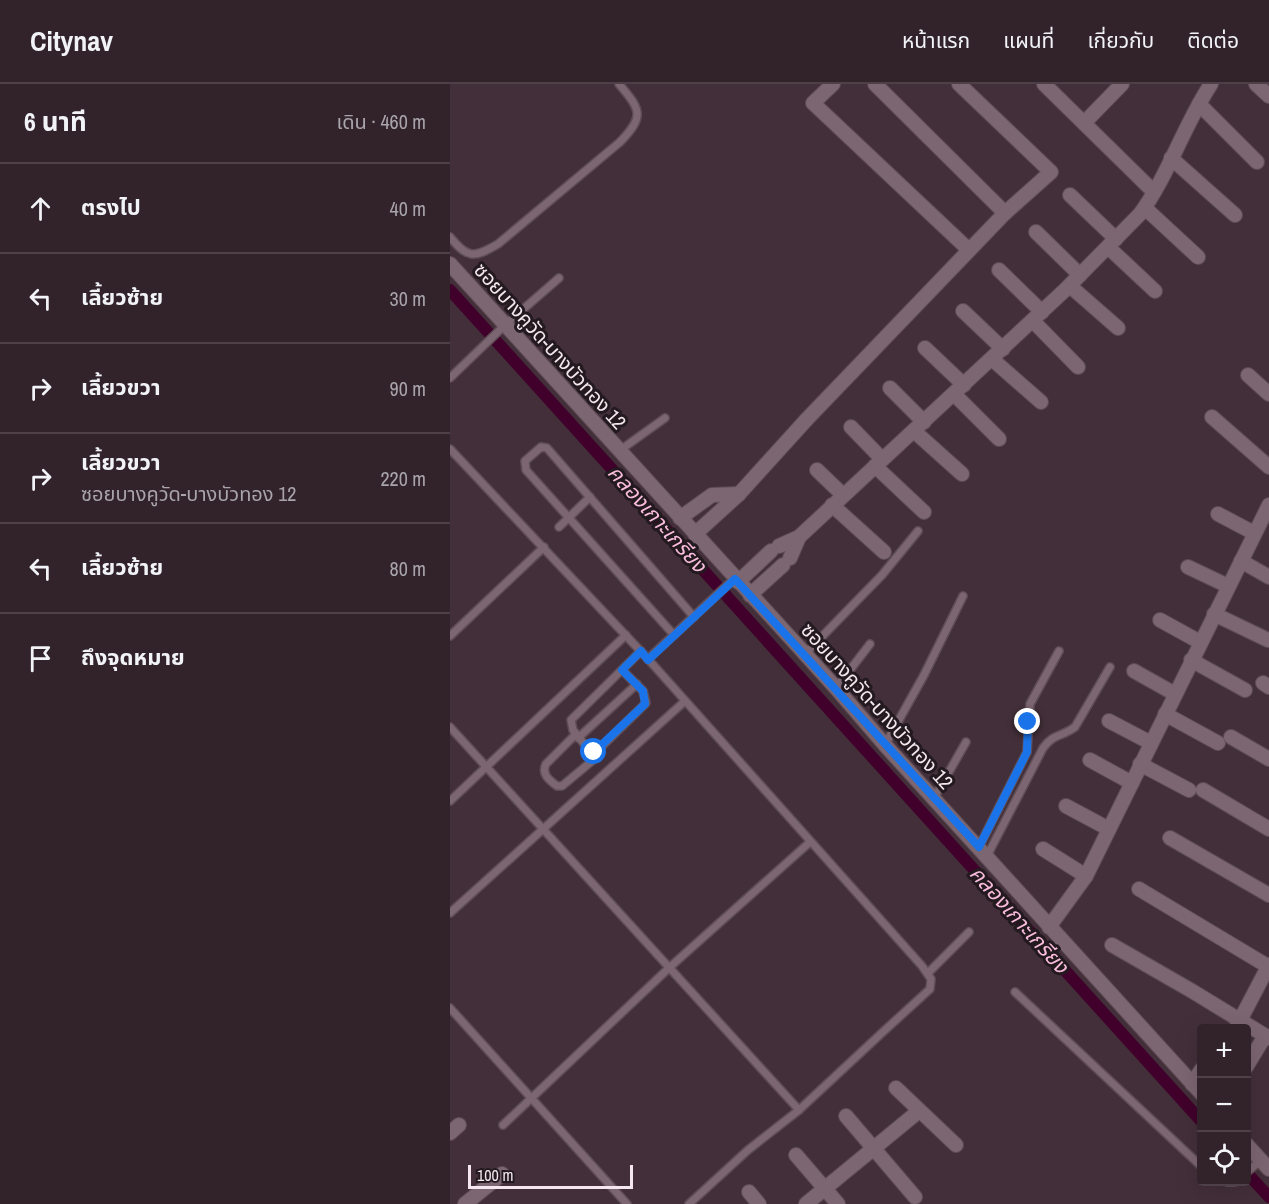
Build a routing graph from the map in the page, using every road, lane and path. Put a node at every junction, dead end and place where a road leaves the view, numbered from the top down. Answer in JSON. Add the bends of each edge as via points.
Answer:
{"nodes":[{"id":1,"x":619,"y":84,"type":"edge"},
{"id":2,"x":833,"y":84,"type":"edge"},
{"id":3,"x":875,"y":84,"type":"edge"},
{"id":4,"x":959,"y":84,"type":"edge"},
{"id":5,"x":1044,"y":84,"type":"edge"},
{"id":6,"x":1256,"y":84,"type":"edge"},
{"id":7,"x":1119,"y":85,"type":"edge"},
{"id":8,"x":1202,"y":92,"type":"edge"},
{"id":9,"x":1269,"y":96,"type":"edge"},
{"id":10,"x":1084,"y":123,"type":"junction"},
{"id":11,"x":1171,"y":158,"type":"junction"},
{"id":12,"x":1257,"y":162,"type":"dead end"},
{"id":13,"x":1154,"y":192,"type":"junction"},
{"id":14,"x":1070,"y":195,"type":"dead end"},
{"id":15,"x":1145,"y":208,"type":"junction"},
{"id":16,"x":1005,"y":213,"type":"junction"},
{"id":17,"x":1235,"y":215,"type":"dead end"},
{"id":18,"x":1036,"y":232,"type":"dead end"},
{"id":19,"x":450,"y":237,"type":"edge"},
{"id":20,"x":1112,"y":243,"type":"junction"},
{"id":21,"x":969,"y":250,"type":"junction"},
{"id":22,"x":1198,"y":257,"type":"dead end"},
{"id":23,"x":450,"y":264,"type":"edge"},
{"id":24,"x":999,"y":270,"type":"dead end"},
{"id":25,"x":1080,"y":275,"type":"junction"},
{"id":26,"x":559,"y":278,"type":"dead end"},
{"id":27,"x":1070,"y":285,"type":"junction"},
{"id":28,"x":1155,"y":291,"type":"dead end"},
{"id":29,"x":963,"y":311,"type":"dead end"},
{"id":30,"x":1038,"y":316,"type":"junction"},
{"id":31,"x":1118,"y":328,"type":"dead end"},
{"id":32,"x":500,"y":329,"type":"junction"},
{"id":33,"x":925,"y":348,"type":"dead end"},
{"id":34,"x":1004,"y":349,"type":"junction"},
{"id":35,"x":992,"y":359,"type":"junction"},
{"id":36,"x":1078,"y":367,"type":"dead end"},
{"id":37,"x":1248,"y":375,"type":"dead end"},
{"id":38,"x":450,"y":378,"type":"edge"},
{"id":39,"x":890,"y":388,"type":"dead end"},
{"id":40,"x":959,"y":390,"type":"junction"},
{"id":41,"x":1269,"y":394,"type":"edge"},
{"id":42,"x":1041,"y":402,"type":"dead end"},
{"id":43,"x":1212,"y":417,"type":"dead end"},
{"id":44,"x":665,"y":418,"type":"dead end"},
{"id":45,"x":919,"y":426,"type":"junction"},
{"id":46,"x":851,"y":427,"type":"dead end"},
{"id":47,"x":999,"y":439,"type":"dead end"},
{"id":48,"x":450,"y":449,"type":"edge"},
{"id":49,"x":620,"y":451,"type":"junction"},
{"id":50,"x":879,"y":462,"type":"junction"},
{"id":51,"x":1269,"y":467,"type":"edge"},
{"id":52,"x":818,"y":470,"type":"dead end"},
{"id":53,"x":962,"y":474,"type":"dead end"},
{"id":54,"x":739,"y":494,"type":"junction"},
{"id":55,"x":843,"y":495,"type":"junction"},
{"id":56,"x":590,"y":497,"type":"junction"},
{"id":57,"x":832,"y":505,"type":"junction"},
{"id":58,"x":1269,"y":505,"type":"edge"},
{"id":59,"x":924,"y":512,"type":"dead end"},
{"id":60,"x":1218,"y":514,"type":"dead end"},
{"id":61,"x":569,"y":516,"type":"junction"},
{"id":62,"x":680,"y":519,"type":"junction"},
{"id":63,"x":559,"y":527,"type":"dead end"},
{"id":64,"x":918,"y":531,"type":"dead end"},
{"id":65,"x":1254,"y":533,"type":"junction"},
{"id":66,"x":695,"y":534,"type":"junction"},
{"id":67,"x":800,"y":537,"type":"junction"},
{"id":68,"x":544,"y":547,"type":"junction"},
{"id":69,"x":884,"y":552,"type":"dead end"},
{"id":70,"x":1240,"y":561,"type":"junction"},
{"id":71,"x":1188,"y":567,"type":"dead end"},
{"id":72,"x":1269,"y":577,"type":"edge"},
{"id":73,"x":736,"y":580,"type":"junction"},
{"id":74,"x":1228,"y":586,"type":"junction"},
{"id":75,"x":750,"y":595,"type":"junction"},
{"id":76,"x":963,"y":596,"type":"dead end"},
{"id":77,"x":1214,"y":614,"type":"junction"},
{"id":78,"x":694,"y":617,"type":"junction"},
{"id":79,"x":1160,"y":620,"type":"dead end"},
{"id":80,"x":626,"y":635,"type":"junction"},
{"id":81,"x":674,"y":635,"type":"junction"},
{"id":82,"x":450,"y":636,"type":"edge"},
{"id":83,"x":1268,"y":640,"type":"edge"},
{"id":84,"x":1200,"y":642,"type":"junction"},
{"id":85,"x":870,"y":644,"type":"dead end"},
{"id":86,"x":641,"y":651,"type":"junction"},
{"id":87,"x":1059,"y":651,"type":"dead end"},
{"id":88,"x":805,"y":654,"type":"junction"},
{"id":89,"x":648,"y":660,"type":"junction"},
{"id":90,"x":1191,"y":660,"type":"junction"},
{"id":91,"x":1110,"y":667,"type":"dead end"},
{"id":92,"x":622,"y":670,"type":"junction"},
{"id":93,"x":1134,"y":671,"type":"dead end"},
{"id":94,"x":637,"y":684,"type":"junction"},
{"id":95,"x":836,"y":688,"type":"junction"},
{"id":96,"x":1245,"y":690,"type":"dead end"},
{"id":97,"x":1175,"y":694,"type":"junction"},
{"id":98,"x":685,"y":701,"type":"junction"},
{"id":99,"x":1165,"y":714,"type":"junction"},
{"id":100,"x":1108,"y":721,"type":"dead end"},
{"id":101,"x":450,"y":727,"type":"edge"},
{"id":102,"x":577,"y":736,"type":"junction"},
{"id":103,"x":966,"y":742,"type":"dead end"},
{"id":104,"x":1151,"y":742,"type":"junction"},
{"id":105,"x":885,"y":745,"type":"junction"},
{"id":106,"x":1269,"y":759,"type":"edge"},
{"id":107,"x":1090,"y":760,"type":"dead end"},
{"id":108,"x":592,"y":761,"type":"dead end"},
{"id":109,"x":1140,"y":764,"type":"junction"},
{"id":110,"x":488,"y":768,"type":"junction"},
{"id":111,"x":1132,"y":783,"type":"junction"},
{"id":112,"x":934,"y":798,"type":"junction"},
{"id":113,"x":450,"y":801,"type":"edge"},
{"id":114,"x":1066,"y":806,"type":"dead end"},
{"id":115,"x":544,"y":829,"type":"junction"},
{"id":116,"x":1109,"y":829,"type":"junction"},
{"id":117,"x":1269,"y":829,"type":"edge"},
{"id":118,"x":1170,"y":838,"type":"dead end"},
{"id":119,"x":810,"y":843,"type":"junction"},
{"id":120,"x":1043,"y":849,"type":"dead end"},
{"id":121,"x":983,"y":851,"type":"junction"},
{"id":122,"x":1086,"y":876,"type":"junction"},
{"id":123,"x":1139,"y":889,"type":"dead end"},
{"id":124,"x":1269,"y":894,"type":"edge"},
{"id":125,"x":450,"y":913,"type":"edge"},
{"id":126,"x":1049,"y":927,"type":"junction"},
{"id":127,"x":969,"y":932,"type":"dead end"},
{"id":128,"x":1112,"y":945,"type":"dead end"},
{"id":129,"x":1269,"y":966,"type":"edge"},
{"id":130,"x":670,"y":968,"type":"junction"},
{"id":131,"x":928,"y":973,"type":"junction"},
{"id":132,"x":1015,"y":992,"type":"dead end"},
{"id":133,"x":450,"y":1008,"type":"edge"},
{"id":134,"x":1232,"y":1024,"type":"edge"},
{"id":135,"x":1236,"y":1024,"type":"edge"},
{"id":136,"x":1251,"y":1032,"type":"edge"},
{"id":137,"x":1267,"y":1037,"type":"edge"},
{"id":138,"x":1251,"y":1060,"type":"edge"},
{"id":139,"x":1197,"y":1076,"type":"edge"},
{"id":140,"x":1192,"y":1084,"type":"junction"},
{"id":141,"x":896,"y":1088,"type":"dead end"},
{"id":142,"x":1197,"y":1089,"type":"edge"},
{"id":143,"x":531,"y":1096,"type":"junction"},
{"id":144,"x":799,"y":1110,"type":"junction"},
{"id":145,"x":919,"y":1111,"type":"junction"},
{"id":146,"x":846,"y":1116,"type":"dead end"},
{"id":147,"x":503,"y":1125,"type":"dead end"},
{"id":148,"x":956,"y":1145,"type":"dead end"},
{"id":149,"x":872,"y":1148,"type":"junction"},
{"id":150,"x":1251,"y":1151,"type":"edge"},
{"id":151,"x":796,"y":1155,"type":"dead end"},
{"id":152,"x":1197,"y":1162,"type":"edge"},
{"id":153,"x":1262,"y":1165,"type":"edge"},
{"id":154,"x":502,"y":1174,"type":"dead end"},
{"id":155,"x":825,"y":1189,"type":"junction"},
{"id":156,"x":749,"y":1192,"type":"dead end"},
{"id":157,"x":915,"y":1197,"type":"dead end"},
{"id":158,"x":465,"y":1204,"type":"edge"},
{"id":159,"x":627,"y":1204,"type":"edge"},
{"id":160,"x":689,"y":1204,"type":"edge"},
{"id":161,"x":759,"y":1204,"type":"edge"},
{"id":162,"x":806,"y":1204,"type":"edge"},
{"id":163,"x":838,"y":1204,"type":"edge"}],
"edges":[{"from":1,"to":19,"type":"lane","via":[[638,111],[634,128],[620,142],[483,253],[468,255]]},
{"from":2,"to":21,"type":"street","via":[[813,103]]},
{"from":3,"to":16,"type":"street"},
{"from":4,"to":16,"type":"street","via":[[1051,172]]},
{"from":5,"to":10,"type":"street"},
{"from":6,"to":9,"type":"street"},
{"from":7,"to":10,"type":"street"},
{"from":8,"to":11,"type":"street"},
{"from":8,"to":12,"type":"street"},
{"from":10,"to":13,"type":"street"},
{"from":11,"to":13,"type":"street"},
{"from":11,"to":17,"type":"street"},
{"from":13,"to":15,"type":"street"},
{"from":14,"to":20,"type":"street"},
{"from":15,"to":20,"type":"street"},
{"from":15,"to":22,"type":"street"},
{"from":16,"to":21,"type":"street"},
{"from":18,"to":25,"type":"street"},
{"from":20,"to":25,"type":"street"},
{"from":20,"to":28,"type":"street"},
{"from":21,"to":54,"type":"street"},
{"from":23,"to":32,"type":"street","name":"ซอยบางคูวัด-บางบัวทอง 12"},
{"from":24,"to":30,"type":"street"},
{"from":25,"to":27,"type":"street"},
{"from":26,"to":32,"type":"lane"},
{"from":27,"to":30,"type":"street"},
{"from":27,"to":31,"type":"street"},
{"from":29,"to":34,"type":"street"},
{"from":30,"to":34,"type":"street"},
{"from":30,"to":36,"type":"street"},
{"from":32,"to":38,"type":"lane"},
{"from":32,"to":49,"type":"street","name":"ซอยบางคูวัด-บางบัวทอง 12"},
{"from":33,"to":40,"type":"street"},
{"from":34,"to":35,"type":"street"},
{"from":35,"to":40,"type":"street"},
{"from":35,"to":42,"type":"street"},
{"from":37,"to":41,"type":"street"},
{"from":39,"to":45,"type":"street"},
{"from":40,"to":45,"type":"street"},
{"from":40,"to":47,"type":"street"},
{"from":43,"to":51,"type":"street"},
{"from":44,"to":49,"type":"lane"},
{"from":45,"to":50,"type":"street"},
{"from":45,"to":53,"type":"street"},
{"from":46,"to":50,"type":"street"},
{"from":48,"to":68,"type":"lane"},
{"from":49,"to":62,"type":"street","name":"ซอยบางคูวัด-บางบัวทอง 12"},
{"from":50,"to":55,"type":"street"},
{"from":50,"to":59,"type":"street"},
{"from":52,"to":55,"type":"street"},
{"from":54,"to":62,"type":"street","via":[[712,495]]},
{"from":54,"to":66,"type":"street"},
{"from":55,"to":57,"type":"street"},
{"from":56,"to":61,"type":"lane"},
{"from":56,"to":61,"type":"lane","via":[[547,448],[541,447],[525,461],[526,470]]},
{"from":56,"to":78,"type":"lane"},
{"from":57,"to":67,"type":"street"},
{"from":57,"to":69,"type":"street"},
{"from":58,"to":65,"type":"street"},
{"from":60,"to":65,"type":"street"},
{"from":61,"to":63,"type":"lane"},
{"from":61,"to":81,"type":"lane"},
{"from":62,"to":66,"type":"street","name":"ซอยบางคูวัด-บางบัวทอง 12"},
{"from":64,"to":88,"type":"lane","via":[[882,575]]},
{"from":65,"to":70,"type":"street"},
{"from":66,"to":73,"type":"street","name":"ซอยบางคูวัด-บางบัวทอง 12"},
{"from":67,"to":73,"type":"street","via":[[775,549]]},
{"from":67,"to":75,"type":"street","via":[[786,561]]},
{"from":68,"to":80,"type":"lane"},
{"from":68,"to":82,"type":"lane"},
{"from":70,"to":72,"type":"street"},
{"from":70,"to":74,"type":"street"},
{"from":71,"to":74,"type":"street"},
{"from":73,"to":75,"type":"street","name":"ซอยบางคูวัด-บางบัวทอง 12"},
{"from":73,"to":78,"type":"lane"},
{"from":74,"to":77,"type":"street"},
{"from":75,"to":88,"type":"street","name":"ซอยบางคูวัด-บางบัวทอง 12"},
{"from":76,"to":105,"type":"lane"},
{"from":77,"to":83,"type":"street"},
{"from":77,"to":84,"type":"street"},
{"from":78,"to":81,"type":"lane"},
{"from":79,"to":84,"type":"street"},
{"from":80,"to":86,"type":"lane"},
{"from":80,"to":110,"type":"lane"},
{"from":81,"to":89,"type":"lane"},
{"from":84,"to":90,"type":"street"},
{"from":85,"to":95,"type":"lane"},
{"from":86,"to":89,"type":"lane"},
{"from":86,"to":92,"type":"lane"},
{"from":87,"to":121,"type":"lane","via":[[1030,704],[1027,752]]},
{"from":88,"to":95,"type":"street","name":"ซอยบางคูวัด-บางบัวทอง 12"},
{"from":89,"to":98,"type":"lane"},
{"from":90,"to":96,"type":"street"},
{"from":90,"to":97,"type":"street"},
{"from":91,"to":121,"type":"lane","via":[[1075,727],[1055,735],[1043,748]]},
{"from":92,"to":94,"type":"lane"},
{"from":92,"to":102,"type":"lane","via":[[571,720]]},
{"from":93,"to":97,"type":"street"},
{"from":94,"to":102,"type":"lane"},
{"from":94,"to":102,"type":"lane","via":[[645,697],[644,706],[599,748],[589,750]]},
{"from":95,"to":105,"type":"street","name":"ซอยบางคูวัด-บางบัวทอง 12"},
{"from":97,"to":99,"type":"street"},
{"from":98,"to":115,"type":"lane"},
{"from":98,"to":119,"type":"lane"},
{"from":99,"to":104,"type":"street"},
{"from":99,"to":106,"type":"street"},
{"from":100,"to":104,"type":"street"},
{"from":101,"to":110,"type":"lane"},
{"from":102,"to":108,"type":"lane","via":[[546,764],[544,774],[562,786]]},
{"from":103,"to":112,"type":"lane"},
{"from":104,"to":109,"type":"street"},
{"from":105,"to":112,"type":"street","name":"ซอยบางคูวัด-บางบัวทอง 12"},
{"from":107,"to":111,"type":"street"},
{"from":109,"to":111,"type":"street"},
{"from":109,"to":117,"type":"street"},
{"from":110,"to":113,"type":"lane"},
{"from":110,"to":115,"type":"lane"},
{"from":111,"to":116,"type":"street"},
{"from":112,"to":121,"type":"street","name":"ซอยบางคูวัด-บางบัวทอง 12"},
{"from":114,"to":116,"type":"street"},
{"from":115,"to":125,"type":"lane"},
{"from":115,"to":130,"type":"lane"},
{"from":116,"to":122,"type":"street"},
{"from":118,"to":124,"type":"street"},
{"from":119,"to":130,"type":"lane"},
{"from":119,"to":131,"type":"lane"},
{"from":120,"to":122,"type":"street"},
{"from":121,"to":126,"type":"street","name":"ซอยบางคูวัด-บางบัวทอง 12"},
{"from":122,"to":126,"type":"street"},
{"from":123,"to":129,"type":"street"},
{"from":126,"to":140,"type":"street","name":"ซอยบางคูวัด-บางบัวทอง 12"},
{"from":127,"to":131,"type":"lane"},
{"from":128,"to":134,"type":"street"},
{"from":129,"to":135,"type":"street"},
{"from":130,"to":143,"type":"lane"},
{"from":130,"to":144,"type":"lane"},
{"from":131,"to":144,"type":"lane","via":[[932,979],[930,989]]},
{"from":132,"to":152,"type":"lane"},
{"from":133,"to":143,"type":"lane"},
{"from":136,"to":137,"type":"street"},
{"from":137,"to":138,"type":"street"},
{"from":139,"to":140,"type":"street"},
{"from":140,"to":142,"type":"street","name":"ซอยบางคูวัด-บางบัวทอง 12"},
{"from":141,"to":145,"type":"street"},
{"from":143,"to":147,"type":"lane"},
{"from":143,"to":159,"type":"lane"},
{"from":144,"to":160,"type":"lane"},
{"from":145,"to":148,"type":"street"},
{"from":145,"to":149,"type":"street"},
{"from":146,"to":149,"type":"street"},
{"from":149,"to":155,"type":"street"},
{"from":149,"to":157,"type":"street"},
{"from":150,"to":153,"type":"street"},
{"from":151,"to":155,"type":"street"},
{"from":154,"to":158,"type":"street"},
{"from":155,"to":162,"type":"street"},
{"from":155,"to":163,"type":"street"},
{"from":156,"to":161,"type":"street"}]}
